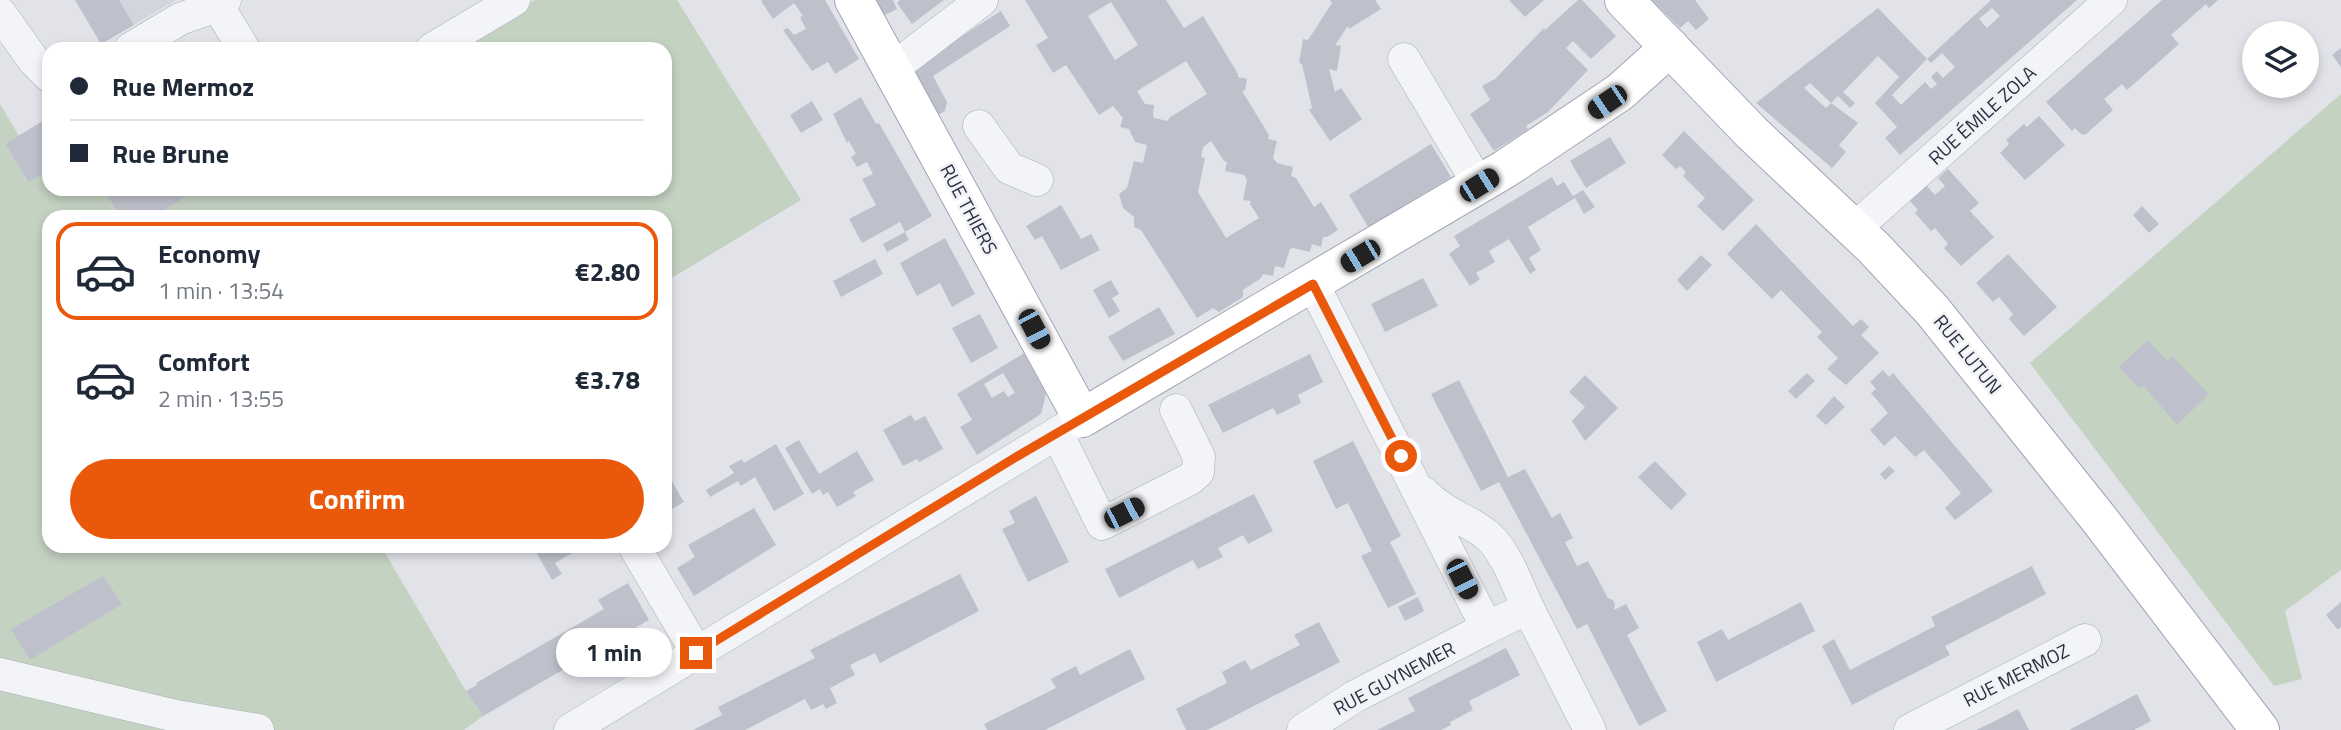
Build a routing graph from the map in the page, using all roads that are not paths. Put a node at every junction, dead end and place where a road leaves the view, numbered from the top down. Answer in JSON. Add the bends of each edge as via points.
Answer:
{"nodes":[{"id":1,"x":514,"y":0,"type":"edge"},
{"id":2,"x":854,"y":0,"type":"edge"},
{"id":3,"x":982,"y":0,"type":"edge"},
{"id":4,"x":2111,"y":0,"type":"edge"},
{"id":5,"x":221,"y":2,"type":"edge"},
{"id":6,"x":1630,"y":7,"type":"edge"},
{"id":7,"x":0,"y":13,"type":"edge"},
{"id":8,"x":142,"y":42,"type":"edge"},
{"id":9,"x":241,"y":42,"type":"edge"},
{"id":10,"x":444,"y":42,"type":"edge"},
{"id":11,"x":1670,"y":47,"type":"junction"},
{"id":12,"x":1404,"y":59,"type":"dead end"},
{"id":13,"x":42,"y":69,"type":"edge"},
{"id":14,"x":892,"y":69,"type":"junction"},
{"id":15,"x":979,"y":126,"type":"dead end"},
{"id":16,"x":1037,"y":180,"type":"dead end"},
{"id":17,"x":1479,"y":185,"type":"junction"},
{"id":18,"x":1854,"y":229,"type":"junction"},
{"id":19,"x":1313,"y":284,"type":"junction"},
{"id":20,"x":1176,"y":410,"type":"dead end"},
{"id":21,"x":1070,"y":426,"type":"junction"},
{"id":22,"x":1412,"y":479,"type":"junction"},
{"id":23,"x":638,"y":553,"type":"edge"},
{"id":24,"x":1528,"y":608,"type":"junction"},
{"id":25,"x":1487,"y":628,"type":"junction"},
{"id":26,"x":2085,"y":640,"type":"dead end"},
{"id":27,"x":696,"y":653,"type":"junction"},
{"id":28,"x":0,"y":674,"type":"edge"},
{"id":29,"x":258,"y":730,"type":"edge"},
{"id":30,"x":570,"y":730,"type":"edge"},
{"id":31,"x":1303,"y":730,"type":"edge"},
{"id":32,"x":1590,"y":730,"type":"edge"},
{"id":33,"x":1910,"y":730,"type":"edge"},
{"id":34,"x":2260,"y":730,"type":"edge"}],
"edges":[{"from":1,"to":10,"type":"street"},
{"from":2,"to":14,"type":"main road","name":"RUE THIERS"},
{"from":3,"to":14,"type":"street"},
{"from":4,"to":18,"type":"street","name":"RUE ÉMILE ZOLA"},
{"from":5,"to":8,"type":"street"},
{"from":5,"to":9,"type":"street"},
{"from":6,"to":11,"type":"main road","name":"RUE LUTUN"},
{"from":7,"to":13,"type":"street"},
{"from":11,"to":17,"type":"main road","via":[[1607,102]]},
{"from":11,"to":18,"type":"main road","name":"RUE LUTUN","via":[[1763,144]]},
{"from":12,"to":17,"type":"street"},
{"from":14,"to":21,"type":"main road","name":"RUE THIERS"},
{"from":15,"to":16,"type":"street","via":[[1009,168]]},
{"from":17,"to":19,"type":"main road"},
{"from":18,"to":34,"type":"main road","name":"RUE LUTUN","via":[[1964,348]]},
{"from":19,"to":21,"type":"main road"},
{"from":19,"to":22,"type":"street"},
{"from":20,"to":21,"type":"street","via":[[1199,457],[1195,476],[1102,524]]},
{"from":21,"to":27,"type":"street"},
{"from":22,"to":24,"type":"street","via":[[1441,509],[1494,543]]},
{"from":22,"to":25,"type":"street"},
{"from":23,"to":27,"type":"street"},
{"from":24,"to":25,"type":"street"},
{"from":24,"to":32,"type":"street"},
{"from":25,"to":31,"type":"street","name":"RUE GUYNEMER","via":[[1354,697]]},
{"from":26,"to":33,"type":"street","name":"RUE MERMOZ"},
{"from":27,"to":30,"type":"street"},
{"from":28,"to":29,"type":"street","via":[[176,716]]}]}
